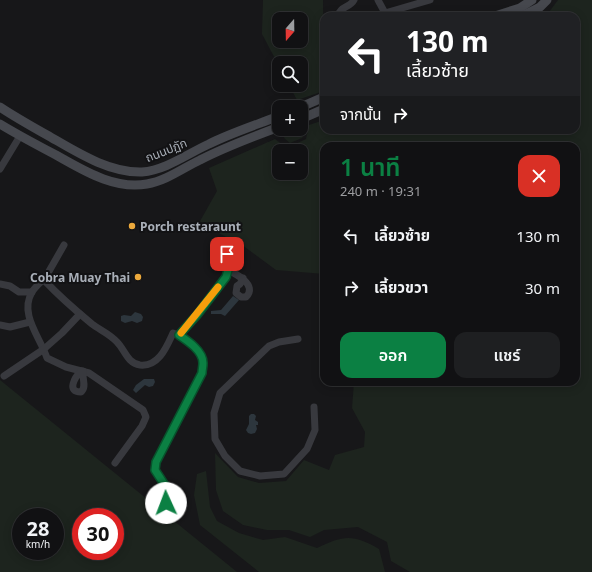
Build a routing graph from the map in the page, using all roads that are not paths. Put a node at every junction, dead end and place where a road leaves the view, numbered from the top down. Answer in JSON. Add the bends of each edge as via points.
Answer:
{"nodes":[{"id":1,"x":354,"y":0,"type":"edge"},
{"id":2,"x":378,"y":0,"type":"edge"},
{"id":3,"x":430,"y":0,"type":"edge"},
{"id":4,"x":532,"y":0,"type":"edge"},
{"id":5,"x":548,"y":0,"type":"edge"},
{"id":6,"x":340,"y":12,"type":"edge"},
{"id":7,"x":384,"y":12,"type":"edge"},
{"id":8,"x":388,"y":12,"type":"edge"},
{"id":9,"x":508,"y":12,"type":"edge"},
{"id":10,"x":530,"y":12,"type":"edge"},
{"id":11,"x":320,"y":99,"type":"edge"},
{"id":12,"x":308,"y":104,"type":"edge"},
{"id":13,"x":0,"y":107,"type":"edge"},
{"id":14,"x":320,"y":111,"type":"edge"},
{"id":15,"x":308,"y":116,"type":"edge"},
{"id":16,"x":272,"y":119,"type":"edge"},
{"id":17,"x":0,"y":124,"type":"edge"},
{"id":18,"x":272,"y":130,"type":"edge"},
{"id":19,"x":20,"y":136,"type":"junction"},
{"id":20,"x":0,"y":169,"type":"edge"},
{"id":21,"x":130,"y":172,"type":"junction"},
{"id":22,"x":130,"y":185,"type":"junction"},
{"id":23,"x":64,"y":245,"type":"dead end"},
{"id":24,"x":227,"y":254,"type":"dead end"},
{"id":25,"x":228,"y":270,"type":"junction"},
{"id":26,"x":45,"y":278,"type":"junction"},
{"id":27,"x":243,"y":278,"type":"dead end"},
{"id":28,"x":0,"y":284,"type":"edge"},
{"id":29,"x":32,"y":292,"type":"junction"},
{"id":30,"x":80,"y":314,"type":"junction"},
{"id":31,"x":30,"y":322,"type":"junction"},
{"id":32,"x":0,"y":325,"type":"edge"},
{"id":33,"x":179,"y":335,"type":"junction"},
{"id":34,"x":298,"y":339,"type":"dead end"},
{"id":35,"x":44,"y":349,"type":"junction"},
{"id":36,"x":4,"y":376,"type":"dead end"},
{"id":37,"x":314,"y":406,"type":"dead end"},
{"id":38,"x":115,"y":463,"type":"dead end"},
{"id":39,"x":166,"y":503,"type":"dead end"}],
"edges":[{"from":1,"to":6,"type":"street"},
{"from":2,"to":7,"type":"street"},
{"from":3,"to":8,"type":"street"},
{"from":4,"to":9,"type":"main road"},
{"from":5,"to":10,"type":"main road"},
{"from":11,"to":12,"type":"main road"},
{"from":13,"to":21,"type":"main road","name":"ถนนปฏัก","via":[[82,155]]},
{"from":14,"to":15,"type":"main road"},
{"from":16,"to":21,"type":"main road","name":"ถนนปฏัก","via":[[208,144],[161,167],[143,172]]},
{"from":17,"to":19,"type":"main road","name":"ถนนปฏัก"},
{"from":18,"to":22,"type":"main road","name":"ถนนปฏัก","via":[[226,148],[166,178],[147,184]]},
{"from":19,"to":20,"type":"street"},
{"from":19,"to":22,"type":"main road","name":"ถนนปฏัก","via":[[87,172],[113,182]]},
{"from":21,"to":22,"type":"main road"},
{"from":23,"to":26,"type":"street"},
{"from":24,"to":25,"type":"street"},
{"from":25,"to":27,"type":"street"},
{"from":25,"to":33,"type":"street","via":[[214,294]]},
{"from":26,"to":29,"type":"street"},
{"from":26,"to":30,"type":"street","via":[[44,280],[61,298]]},
{"from":28,"to":29,"type":"street","via":[[10,286],[19,292]]},
{"from":29,"to":31,"type":"street","via":[[27,306]]},
{"from":30,"to":33,"type":"street","via":[[118,342],[127,357],[139,365],[156,360],[167,347],[173,333]]},
{"from":30,"to":35,"type":"street"},
{"from":31,"to":32,"type":"street","via":[[10,327]]},
{"from":31,"to":35,"type":"street"},
{"from":33,"to":39,"type":"street","via":[[198,351],[204,362],[202,373],[156,462],[155,470],[168,490]]},
{"from":34,"to":37,"type":"street","via":[[269,346],[220,393],[214,412],[215,438],[225,456],[240,471],[260,476],[284,474],[307,448],[315,430]]},
{"from":35,"to":36,"type":"street"},
{"from":35,"to":38,"type":"street","via":[[47,358],[88,373],[143,410],[146,417],[142,426]]}]}
